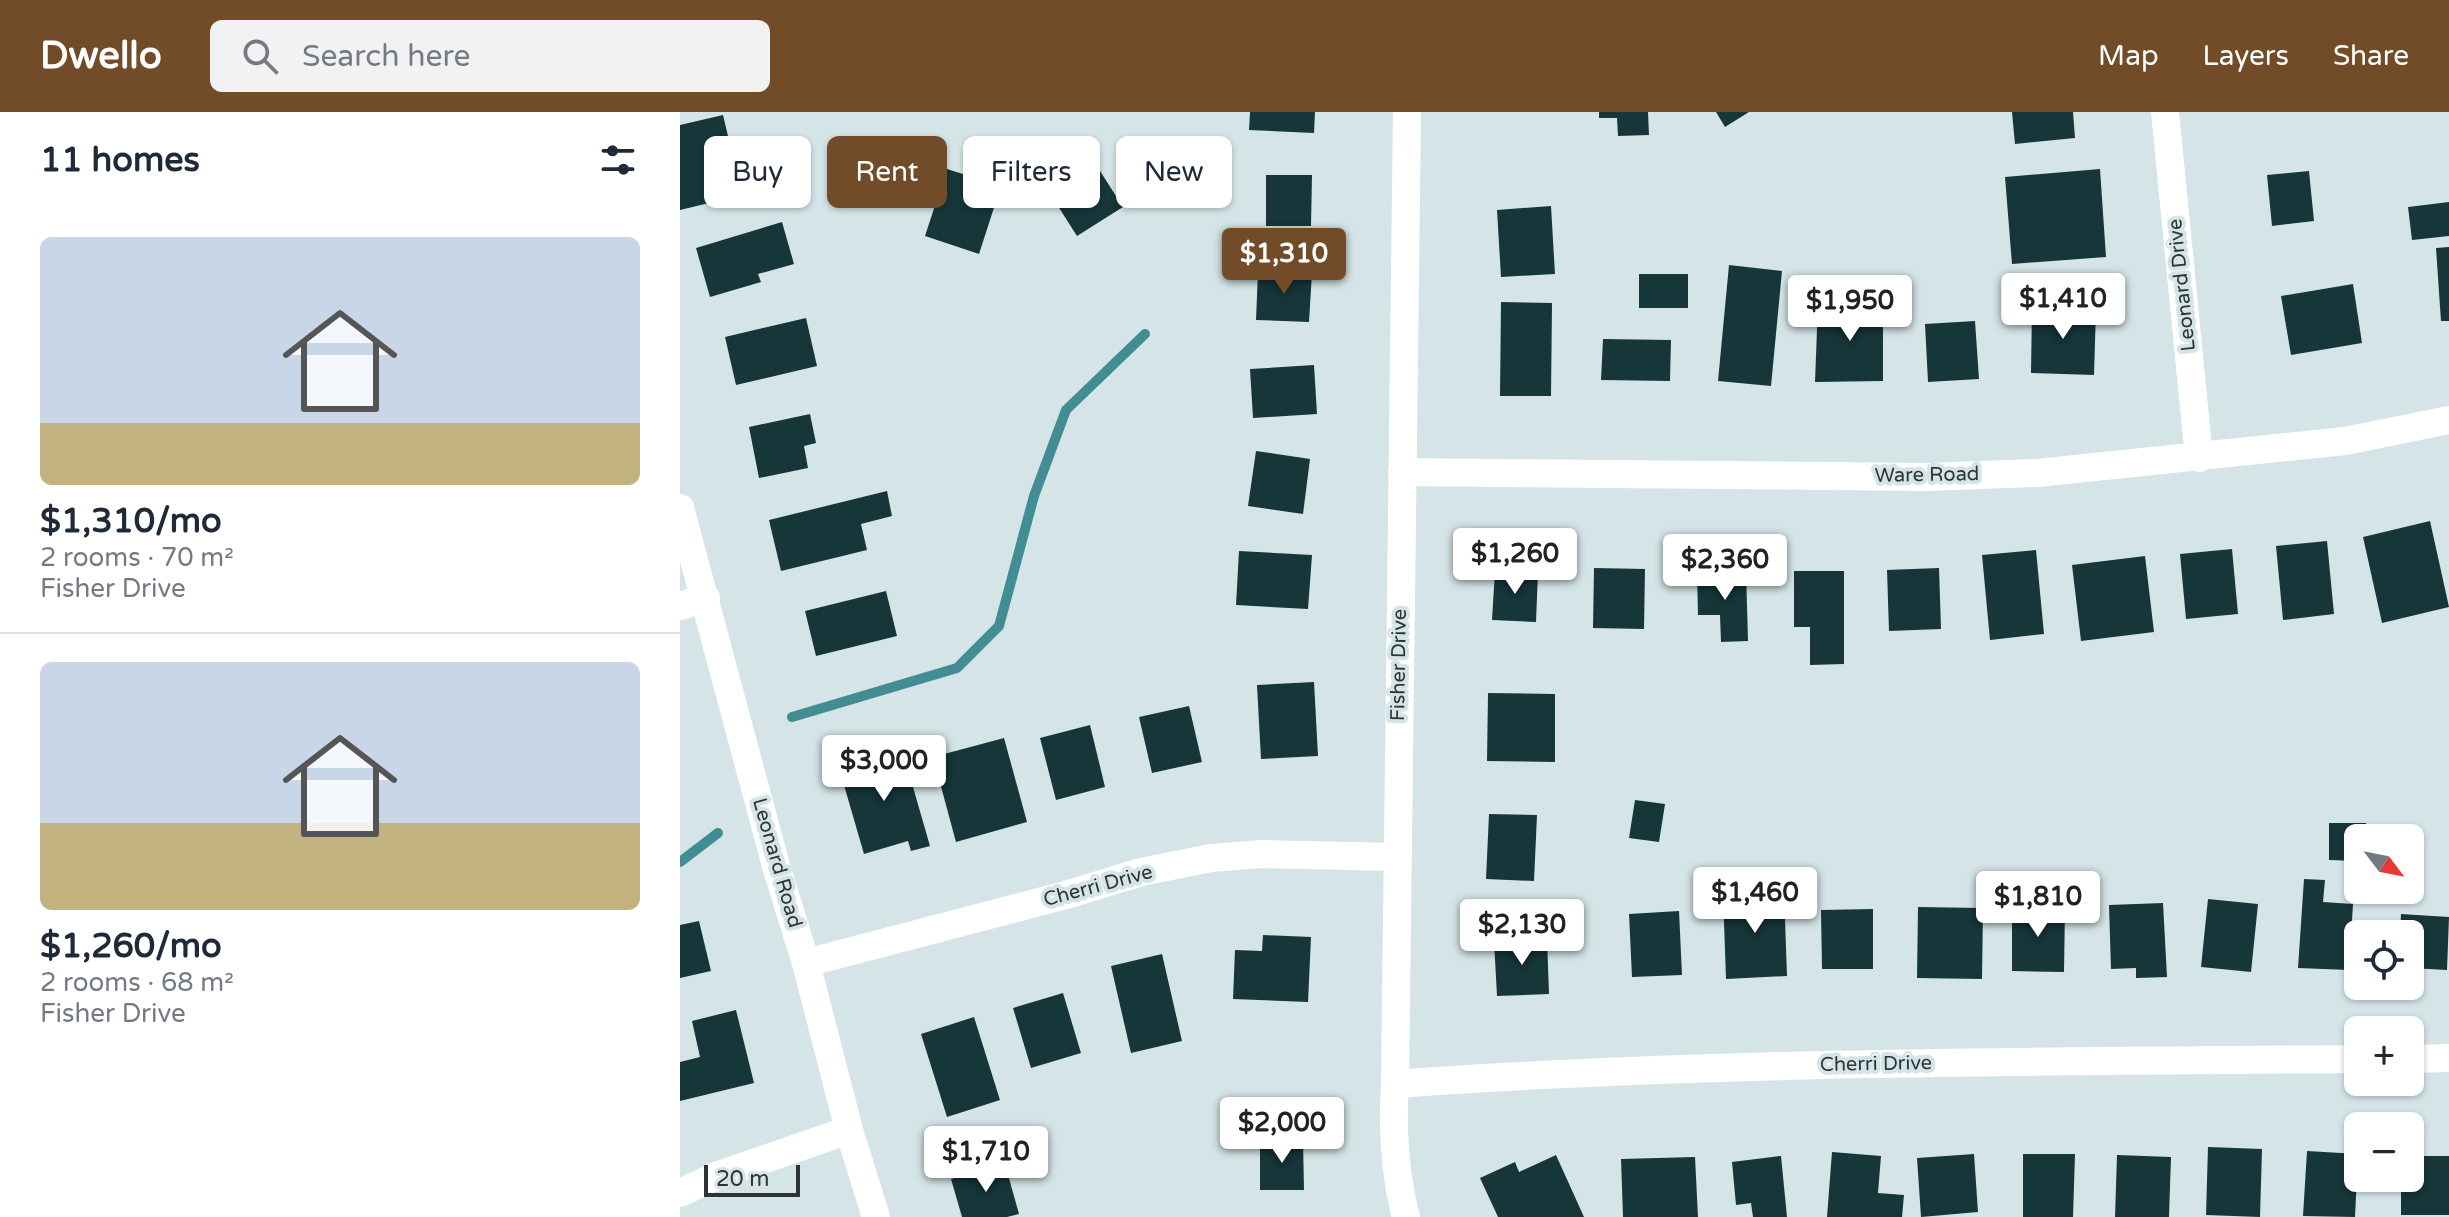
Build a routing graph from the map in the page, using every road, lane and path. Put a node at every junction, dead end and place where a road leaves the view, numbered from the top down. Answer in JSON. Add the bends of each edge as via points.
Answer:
{"nodes":[{"id":1,"x":1407,"y":112,"type":"edge"},
{"id":2,"x":2165,"y":112,"type":"edge"},
{"id":3,"x":2449,"y":420,"type":"edge"},
{"id":4,"x":2199,"y":458,"type":"junction"},
{"id":5,"x":1402,"y":472,"type":"junction"},
{"id":6,"x":680,"y":508,"type":"edge"},
{"id":7,"x":693,"y":602,"type":"edge"},
{"id":8,"x":1397,"y":857,"type":"junction"},
{"id":9,"x":806,"y":963,"type":"junction"},
{"id":10,"x":2449,"y":1058,"type":"edge"},
{"id":11,"x":2344,"y":1059,"type":"edge"},
{"id":12,"x":2424,"y":1059,"type":"edge"},
{"id":13,"x":1395,"y":1084,"type":"junction"},
{"id":14,"x":849,"y":1130,"type":"junction"},
{"id":15,"x":680,"y":1193,"type":"edge"},
{"id":16,"x":876,"y":1217,"type":"edge"},
{"id":17,"x":1406,"y":1217,"type":"edge"}],
"edges":[{"from":1,"to":5,"type":"street","name":"Fisher Drive"},
{"from":2,"to":4,"type":"street","name":"Leonard Drive"},
{"from":3,"to":4,"type":"street","name":"Ware Road","via":[[2345,441]]},
{"from":4,"to":5,"type":"street","name":"Ware Road","via":[[1927,477]]},
{"from":5,"to":8,"type":"street","name":"Fisher Drive"},
{"from":6,"to":7,"type":"street","name":"Leonard Road"},
{"from":7,"to":9,"type":"street","name":"Leonard Road"},
{"from":8,"to":9,"type":"street","name":"Cherri Drive","via":[[1211,858],[1141,872]]},
{"from":8,"to":13,"type":"street","name":"Fisher Drive"},
{"from":9,"to":14,"type":"street","name":"Leonard Road"},
{"from":10,"to":12,"type":"street"},
{"from":11,"to":13,"type":"street","name":"Cherri Drive","via":[[1881,1064]]},
{"from":13,"to":17,"type":"street","name":"Fisher Drive","via":[[1394,1159]]},
{"from":14,"to":15,"type":"street"},
{"from":14,"to":16,"type":"street","name":"Leonard Road"}]}
